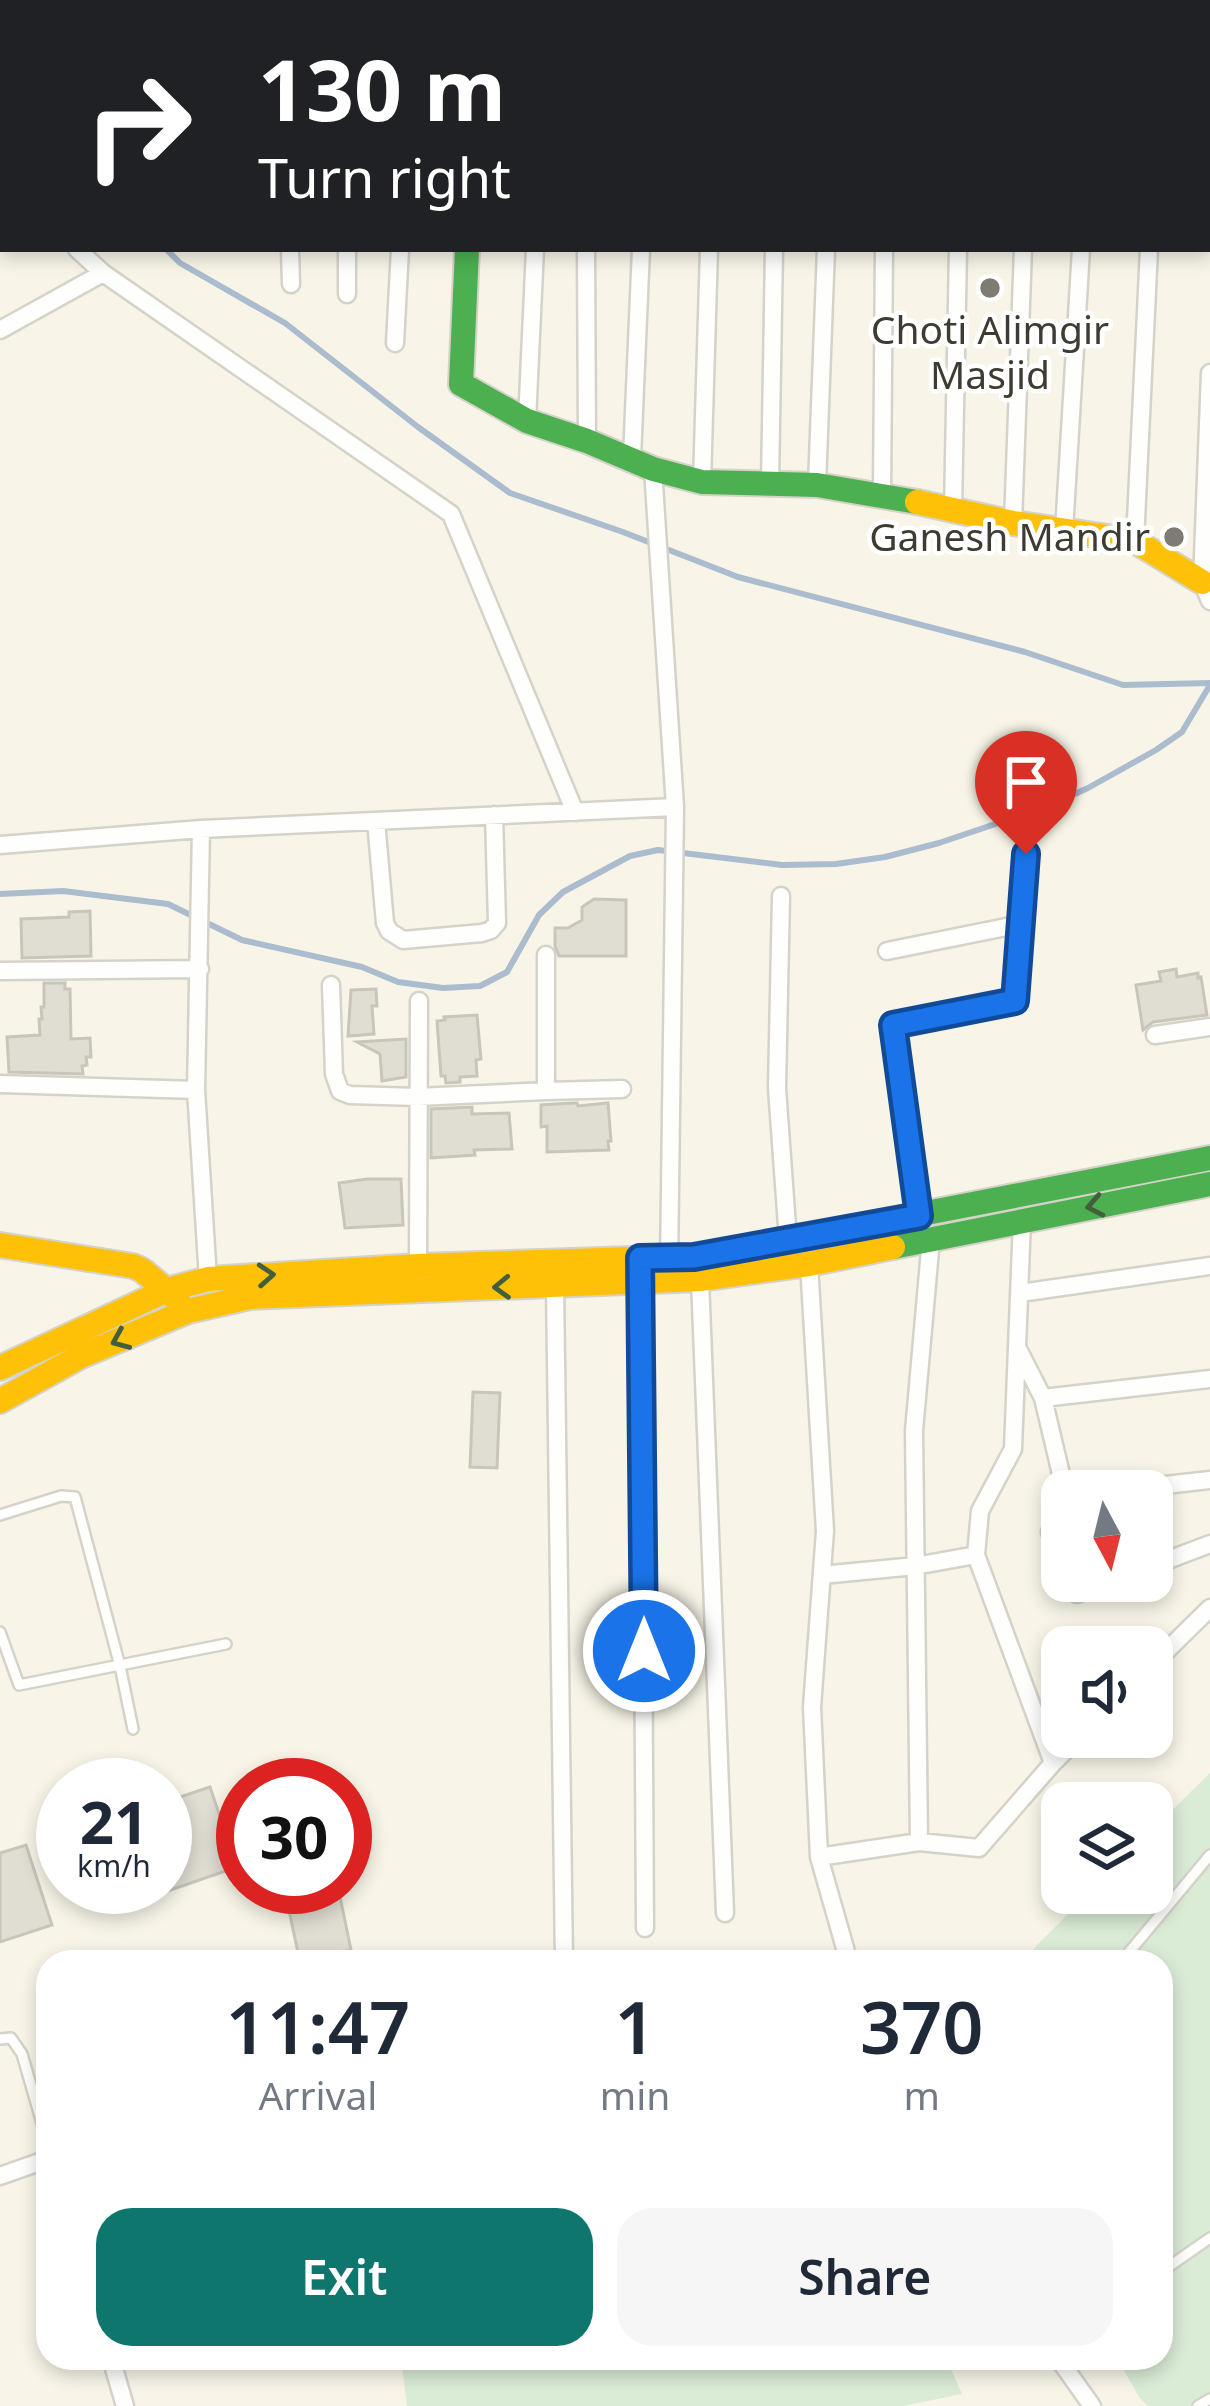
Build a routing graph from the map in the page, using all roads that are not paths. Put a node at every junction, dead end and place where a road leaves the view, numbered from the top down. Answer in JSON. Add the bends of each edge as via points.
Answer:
{"nodes":[{"id":1,"x":80,"y":252,"type":"edge"},
{"id":2,"x":290,"y":252,"type":"edge"},
{"id":3,"x":347,"y":252,"type":"edge"},
{"id":4,"x":400,"y":252,"type":"edge"},
{"id":5,"x":467,"y":252,"type":"edge"},
{"id":6,"x":535,"y":252,"type":"edge"},
{"id":7,"x":586,"y":252,"type":"edge"},
{"id":8,"x":641,"y":252,"type":"edge"},
{"id":9,"x":710,"y":252,"type":"edge"},
{"id":10,"x":774,"y":252,"type":"edge"},
{"id":11,"x":826,"y":252,"type":"edge"},
{"id":12,"x":884,"y":252,"type":"edge"},
{"id":13,"x":958,"y":252,"type":"edge"},
{"id":14,"x":1023,"y":252,"type":"edge"},
{"id":15,"x":1081,"y":252,"type":"edge"},
{"id":16,"x":1148,"y":252,"type":"edge"},
{"id":17,"x":103,"y":273,"type":"junction"},
{"id":18,"x":292,"y":284,"type":"dead end"},
{"id":19,"x":347,"y":294,"type":"dead end"},
{"id":20,"x":0,"y":330,"type":"edge"},
{"id":21,"x":395,"y":343,"type":"dead end"},
{"id":22,"x":1210,"y":373,"type":"edge"},
{"id":23,"x":527,"y":421,"type":"junction"},
{"id":24,"x":587,"y":441,"type":"junction"},
{"id":25,"x":643,"y":464,"type":"junction"},
{"id":26,"x":702,"y":482,"type":"junction"},
{"id":27,"x":770,"y":484,"type":"junction"},
{"id":28,"x":817,"y":485,"type":"junction"},
{"id":29,"x":882,"y":494,"type":"junction"},
{"id":30,"x":953,"y":512,"type":"junction"},
{"id":31,"x":1013,"y":523,"type":"junction"},
{"id":32,"x":1064,"y":531,"type":"junction"},
{"id":33,"x":1135,"y":542,"type":"junction"},
{"id":34,"x":1206,"y":591,"type":"edge"},
{"id":35,"x":675,"y":807,"type":"junction"},
{"id":36,"x":575,"y":812,"type":"junction"},
{"id":37,"x":494,"y":815,"type":"junction"},
{"id":38,"x":376,"y":820,"type":"junction"},
{"id":39,"x":201,"y":829,"type":"junction"},
{"id":40,"x":0,"y":844,"type":"edge"},
{"id":41,"x":1026,"y":854,"type":"dead end"},
{"id":42,"x":781,"y":896,"type":"dead end"},
{"id":43,"x":1021,"y":924,"type":"junction"},
{"id":44,"x":887,"y":951,"type":"dead end"},
{"id":45,"x":546,"y":955,"type":"dead end"},
{"id":46,"x":200,"y":969,"type":"junction"},
{"id":47,"x":0,"y":971,"type":"edge"},
{"id":48,"x":331,"y":985,"type":"dead end"},
{"id":49,"x":419,"y":1001,"type":"dead end"},
{"id":50,"x":1210,"y":1027,"type":"edge"},
{"id":51,"x":1154,"y":1035,"type":"dead end"},
{"id":52,"x":0,"y":1084,"type":"edge"},
{"id":53,"x":622,"y":1089,"type":"dead end"},
{"id":54,"x":196,"y":1090,"type":"junction"},
{"id":55,"x":546,"y":1090,"type":"junction"},
{"id":56,"x":417,"y":1097,"type":"junction"},
{"id":57,"x":1210,"y":1157,"type":"edge"},
{"id":58,"x":1210,"y":1184,"type":"edge"},
{"id":59,"x":919,"y":1216,"type":"junction"},
{"id":60,"x":1022,"y":1220,"type":"junction"},
{"id":61,"x":788,"y":1240,"type":"junction"},
{"id":62,"x":931,"y":1240,"type":"junction"},
{"id":63,"x":0,"y":1244,"type":"edge"},
{"id":64,"x":809,"y":1264,"type":"junction"},
{"id":65,"x":418,"y":1266,"type":"junction"},
{"id":66,"x":1210,"y":1266,"type":"edge"},
{"id":67,"x":640,"y":1269,"type":"junction"},
{"id":68,"x":669,"y":1269,"type":"junction"},
{"id":69,"x":208,"y":1279,"type":"junction"},
{"id":70,"x":700,"y":1279,"type":"junction"},
{"id":71,"x":555,"y":1285,"type":"junction"},
{"id":72,"x":167,"y":1289,"type":"junction"},
{"id":73,"x":1020,"y":1293,"type":"junction"},
{"id":74,"x":188,"y":1311,"type":"junction"},
{"id":75,"x":1018,"y":1350,"type":"junction"},
{"id":76,"x":0,"y":1368,"type":"edge"},
{"id":77,"x":1210,"y":1378,"type":"edge"},
{"id":78,"x":1043,"y":1398,"type":"junction"},
{"id":79,"x":0,"y":1401,"type":"edge"},
{"id":80,"x":1060,"y":1470,"type":"edge"},
{"id":81,"x":1210,"y":1480,"type":"edge"},
{"id":82,"x":1173,"y":1484,"type":"edge"},
{"id":83,"x":0,"y":1515,"type":"edge"},
{"id":84,"x":1210,"y":1544,"type":"edge"},
{"id":85,"x":976,"y":1555,"type":"junction"},
{"id":86,"x":1173,"y":1558,"type":"edge"},
{"id":87,"x":915,"y":1566,"type":"junction"},
{"id":88,"x":822,"y":1575,"type":"junction"},
{"id":89,"x":1210,"y":1608,"type":"edge"},
{"id":90,"x":0,"y":1633,"type":"edge"},
{"id":91,"x":226,"y":1644,"type":"dead end"},
{"id":92,"x":1173,"y":1644,"type":"edge"},
{"id":93,"x":120,"y":1666,"type":"junction"},
{"id":94,"x":133,"y":1729,"type":"dead end"},
{"id":95,"x":1058,"y":1758,"type":"edge"},
{"id":96,"x":1053,"y":1763,"type":"junction"},
{"id":97,"x":919,"y":1842,"type":"junction"},
{"id":98,"x":1210,"y":1855,"type":"edge"},
{"id":99,"x":818,"y":1857,"type":"junction"},
{"id":100,"x":725,"y":1912,"type":"dead end"},
{"id":101,"x":646,"y":1928,"type":"dead end"},
{"id":102,"x":564,"y":1950,"type":"edge"},
{"id":103,"x":845,"y":1950,"type":"edge"},
{"id":104,"x":1131,"y":1950,"type":"edge"},
{"id":105,"x":0,"y":2039,"type":"edge"},
{"id":106,"x":36,"y":2102,"type":"edge"},
{"id":107,"x":36,"y":2163,"type":"edge"},
{"id":108,"x":0,"y":2176,"type":"edge"},
{"id":109,"x":1210,"y":2238,"type":"edge"},
{"id":110,"x":1173,"y":2264,"type":"edge"},
{"id":111,"x":114,"y":2370,"type":"edge"},
{"id":112,"x":1067,"y":2370,"type":"edge"},
{"id":113,"x":1210,"y":2399,"type":"edge"},
{"id":114,"x":125,"y":2406,"type":"edge"},
{"id":115,"x":1092,"y":2406,"type":"edge"},
{"id":116,"x":1198,"y":2406,"type":"edge"}],
"edges":[{"from":1,"to":17,"type":"street"},
{"from":2,"to":18,"type":"street"},
{"from":3,"to":19,"type":"street"},
{"from":4,"to":21,"type":"street"},
{"from":5,"to":23,"type":"main road","via":[[461,384]]},
{"from":6,"to":23,"type":"street"},
{"from":7,"to":24,"type":"street"},
{"from":8,"to":25,"type":"street"},
{"from":9,"to":26,"type":"street"},
{"from":10,"to":27,"type":"street"},
{"from":11,"to":28,"type":"street"},
{"from":12,"to":29,"type":"street"},
{"from":13,"to":30,"type":"street"},
{"from":14,"to":31,"type":"street"},
{"from":15,"to":32,"type":"street"},
{"from":16,"to":33,"type":"street"},
{"from":17,"to":20,"type":"street"},
{"from":17,"to":36,"type":"street","via":[[451,514]]},
{"from":22,"to":34,"type":"street"},
{"from":23,"to":24,"type":"main road"},
{"from":24,"to":25,"type":"main road"},
{"from":25,"to":26,"type":"main road"},
{"from":25,"to":35,"type":"street","via":[[659,553]]},
{"from":26,"to":27,"type":"main road"},
{"from":27,"to":28,"type":"main road"},
{"from":28,"to":29,"type":"main road"},
{"from":29,"to":30,"type":"main road"},
{"from":30,"to":31,"type":"main road"},
{"from":31,"to":32,"type":"main road"},
{"from":32,"to":33,"type":"main road"},
{"from":33,"to":34,"type":"main road"},
{"from":35,"to":36,"type":"street"},
{"from":35,"to":68,"type":"street"},
{"from":36,"to":37,"type":"street"},
{"from":37,"to":38,"type":"street"},
{"from":37,"to":38,"type":"street","via":[[497,923],[482,933],[403,940],[385,923]]},
{"from":38,"to":39,"type":"street"},
{"from":39,"to":40,"type":"street"},
{"from":39,"to":46,"type":"street"},
{"from":41,"to":43,"type":"street"},
{"from":42,"to":61,"type":"street","via":[[776,1088]]},
{"from":43,"to":44,"type":"street"},
{"from":43,"to":59,"type":"street","via":[[1015,1001],[893,1025]]},
{"from":45,"to":55,"type":"street"},
{"from":46,"to":47,"type":"street"},
{"from":46,"to":54,"type":"street"},
{"from":48,"to":56,"type":"street","via":[[340,1091]]},
{"from":49,"to":56,"type":"street"},
{"from":50,"to":51,"type":"street"},
{"from":52,"to":54,"type":"street"},
{"from":53,"to":55,"type":"street"},
{"from":54,"to":69,"type":"street"},
{"from":55,"to":56,"type":"street"},
{"from":56,"to":65,"type":"street"},
{"from":57,"to":59,"type":"main road"},
{"from":58,"to":60,"type":"main road","one_way":true},
{"from":59,"to":61,"type":"main road"},
{"from":60,"to":62,"type":"main road"},
{"from":60,"to":73,"type":"street"},
{"from":61,"to":68,"type":"main road"},
{"from":62,"to":64,"type":"main road"},
{"from":62,"to":87,"type":"street","via":[[914,1432]]},
{"from":63,"to":72,"type":"main road","via":[[133,1266]]},
{"from":64,"to":70,"type":"main road"},
{"from":64,"to":88,"type":"street"},
{"from":65,"to":67,"type":"main road"},
{"from":69,"to":65,"type":"main road","one_way":true},
{"from":66,"to":73,"type":"street"},
{"from":67,"to":68,"type":"main road"},
{"from":67,"to":71,"type":"main road"},
{"from":67,"to":101,"type":"street"},
{"from":68,"to":70,"type":"main road"},
{"from":69,"to":72,"type":"main road"},
{"from":70,"to":100,"type":"street"},
{"from":71,"to":74,"type":"main road","one_way":true,"via":[[250,1297]]},
{"from":71,"to":102,"type":"street"},
{"from":72,"to":74,"type":"main road"},
{"from":72,"to":76,"type":"main road"},
{"from":73,"to":75,"type":"street"},
{"from":74,"to":79,"type":"main road","one_way":true},
{"from":75,"to":78,"type":"street"},
{"from":75,"to":85,"type":"street","via":[[1013,1449],[980,1511]]},
{"from":77,"to":78,"type":"street"},
{"from":78,"to":80,"type":"street"},
{"from":81,"to":82,"type":"street"},
{"from":83,"to":93,"type":"lane","via":[[76,1497]]},
{"from":84,"to":86,"type":"street"},
{"from":85,"to":87,"type":"street"},
{"from":85,"to":96,"type":"street"},
{"from":87,"to":88,"type":"street"},
{"from":87,"to":97,"type":"street"},
{"from":88,"to":99,"type":"street","via":[[812,1707]]},
{"from":89,"to":92,"type":"street"},
{"from":90,"to":93,"type":"lane","via":[[20,1685]]},
{"from":91,"to":93,"type":"lane"},
{"from":93,"to":94,"type":"lane"},
{"from":95,"to":96,"type":"street"},
{"from":96,"to":97,"type":"street","via":[[979,1848]]},
{"from":97,"to":99,"type":"street"},
{"from":98,"to":104,"type":"lane"},
{"from":99,"to":103,"type":"street"},
{"from":105,"to":106,"type":"lane","via":[[11,2038],[22,2054]]},
{"from":107,"to":108,"type":"street"},
{"from":109,"to":110,"type":"lane"},
{"from":111,"to":114,"type":"street"},
{"from":112,"to":115,"type":"street"},
{"from":113,"to":116,"type":"lane"}]}
